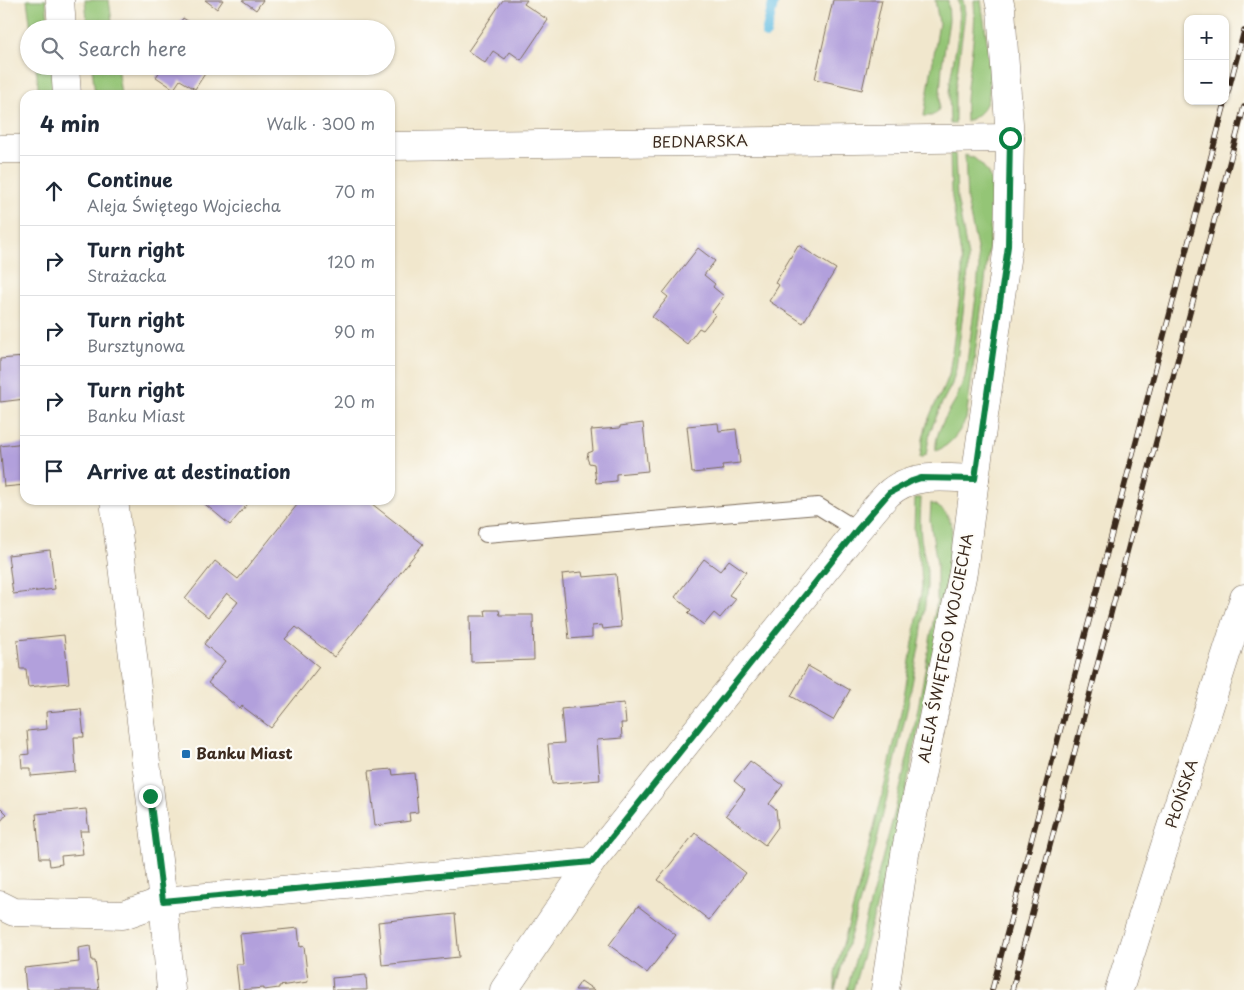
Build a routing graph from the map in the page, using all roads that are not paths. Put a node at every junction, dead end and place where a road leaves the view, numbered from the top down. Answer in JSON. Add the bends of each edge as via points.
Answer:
{"nodes":[{"id":1,"x":60,"y":0,"type":"edge"},
{"id":2,"x":999,"y":0,"type":"edge"},
{"id":3,"x":61,"y":20,"type":"edge"},
{"id":4,"x":66,"y":75,"type":"edge"},
{"id":5,"x":67,"y":90,"type":"edge"},
{"id":6,"x":1010,"y":138,"type":"junction"},
{"id":7,"x":395,"y":146,"type":"edge"},
{"id":8,"x":0,"y":149,"type":"edge"},
{"id":9,"x":20,"y":149,"type":"edge"},
{"id":10,"x":975,"y":479,"type":"junction"},
{"id":11,"x":115,"y":505,"type":"edge"},
{"id":12,"x":857,"y":530,"type":"junction"},
{"id":13,"x":486,"y":534,"type":"dead end"},
{"id":14,"x":1244,"y":598,"type":"edge"},
{"id":15,"x":592,"y":862,"type":"junction"},
{"id":16,"x":901,"y":878,"type":"junction"},
{"id":17,"x":163,"y":901,"type":"junction"},
{"id":18,"x":0,"y":905,"type":"edge"},
{"id":19,"x":171,"y":990,"type":"edge"},
{"id":20,"x":504,"y":990,"type":"edge"},
{"id":21,"x":866,"y":990,"type":"edge"},
{"id":22,"x":884,"y":990,"type":"edge"},
{"id":23,"x":1119,"y":990,"type":"edge"}],
"edges":[{"from":1,"to":3,"type":"street"},
{"from":2,"to":6,"type":"street","name":"ALEJA ŚWIĘTEGO WOJCIECHA"},
{"from":4,"to":5,"type":"street"},
{"from":6,"to":7,"type":"street","name":"BEDNARSKA"},
{"from":6,"to":10,"type":"street","name":"ALEJA ŚWIĘTEGO WOJCIECHA","via":[[1008,246]]},
{"from":8,"to":9,"type":"street"},
{"from":10,"to":12,"type":"street","via":[[921,478],[912,481],[889,493]]},
{"from":10,"to":16,"type":"street","name":"ALEJA ŚWIĘTEGO WOJCIECHA","via":[[963,572]]},
{"from":11,"to":17,"type":"street"},
{"from":12,"to":13,"type":"lane","via":[[818,506]]},
{"from":12,"to":15,"type":"street"},
{"from":14,"to":23,"type":"street","name":"PŁOŃSKA"},
{"from":15,"to":17,"type":"street"},
{"from":15,"to":20,"type":"street"},
{"from":16,"to":21,"type":"street","name":"ALEJA ŚWIĘTEGO WOJCIECHA"},
{"from":16,"to":22,"type":"street","name":"ALEJA ŚWIĘTEGO WOJCIECHA"},
{"from":17,"to":18,"type":"street","via":[[123,915],[14,912]]},
{"from":17,"to":19,"type":"street"}]}
